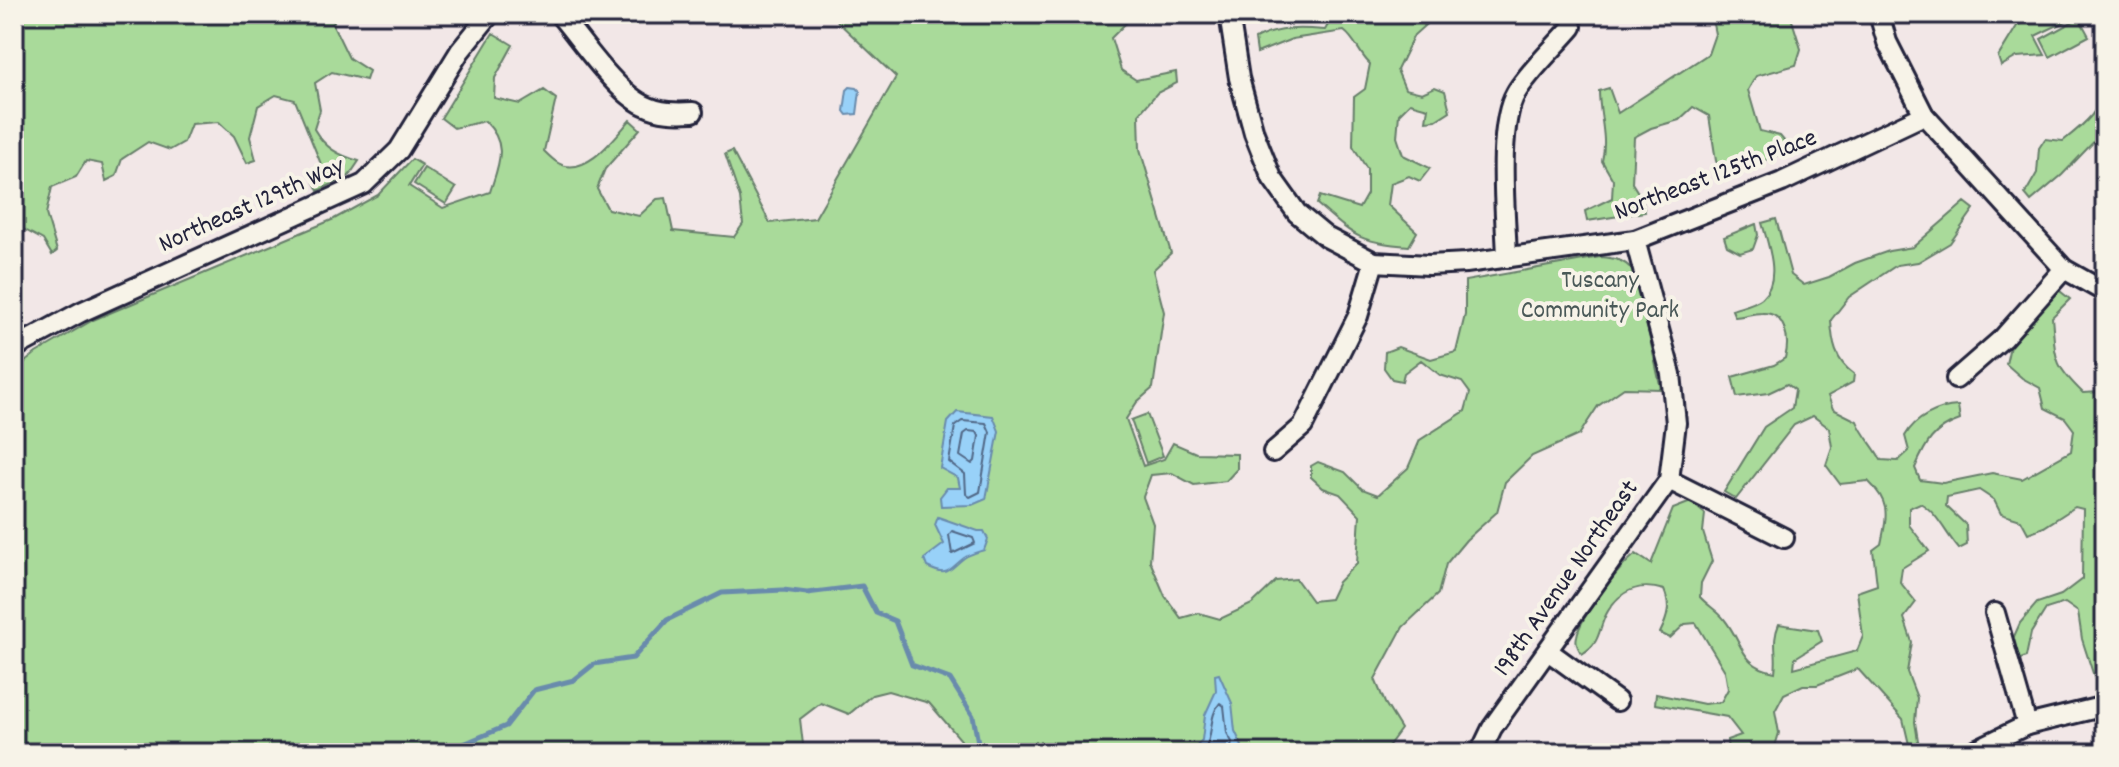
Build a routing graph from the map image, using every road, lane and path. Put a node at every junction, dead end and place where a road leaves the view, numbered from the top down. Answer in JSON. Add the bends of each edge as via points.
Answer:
{"nodes":[{"id":1,"x":490,"y":14,"type":"edge"},
{"id":2,"x":559,"y":14,"type":"edge"},
{"id":3,"x":1229,"y":14,"type":"edge"},
{"id":4,"x":1879,"y":14,"type":"edge"},
{"id":5,"x":1572,"y":27,"type":"dead end"},
{"id":6,"x":693,"y":112,"type":"dead end"},
{"id":7,"x":1924,"y":115,"type":"junction"},
{"id":8,"x":1635,"y":240,"type":"junction"},
{"id":9,"x":1507,"y":258,"type":"junction"},
{"id":10,"x":1374,"y":262,"type":"junction"},
{"id":11,"x":2064,"y":269,"type":"junction"},
{"id":12,"x":2105,"y":292,"type":"edge"},
{"id":13,"x":14,"y":348,"type":"edge"},
{"id":14,"x":1956,"y":379,"type":"dead end"},
{"id":15,"x":1273,"y":452,"type":"dead end"},
{"id":16,"x":1669,"y":480,"type":"junction"},
{"id":17,"x":1784,"y":538,"type":"dead end"},
{"id":18,"x":1995,"y":613,"type":"dead end"},
{"id":19,"x":1548,"y":651,"type":"junction"},
{"id":20,"x":1617,"y":701,"type":"dead end"},
{"id":21,"x":2105,"y":706,"type":"edge"},
{"id":22,"x":2027,"y":725,"type":"junction"},
{"id":23,"x":1480,"y":753,"type":"edge"},
{"id":24,"x":1969,"y":753,"type":"edge"}],
"edges":[{"from":1,"to":13,"type":"street","name":"Northeast 129th Way","via":[[460,51],[399,150],[364,184],[81,312]]},
{"from":2,"to":6,"type":"street","via":[[624,91],[669,113]]},
{"from":3,"to":10,"type":"street","via":[[1242,92],[1272,178],[1297,213],[1326,237]]},
{"from":4,"to":7,"type":"street","via":[[1887,42]]},
{"from":5,"to":9,"type":"street","via":[[1516,92],[1509,111],[1504,140]]},
{"from":7,"to":8,"type":"street","name":"Northeast 125th Place","via":[[1782,182]]},
{"from":7,"to":11,"type":"street"},
{"from":8,"to":9,"type":"street","name":"Northeast 125th Place"},
{"from":8,"to":16,"type":"street","name":"198th Avenue Northeast","via":[[1671,374],[1676,423]]},
{"from":9,"to":10,"type":"street","name":"Northeast 125th Place","via":[[1429,265]]},
{"from":10,"to":15,"type":"street","via":[[1358,316],[1303,426]]},
{"from":11,"to":12,"type":"street"},
{"from":11,"to":14,"type":"street","via":[[2003,338]]},
{"from":16,"to":17,"type":"street"},
{"from":16,"to":19,"type":"street","name":"198th Avenue Northeast"},
{"from":18,"to":22,"type":"street"},
{"from":19,"to":20,"type":"street"},
{"from":19,"to":23,"type":"street","name":"198th Avenue Northeast"},
{"from":21,"to":22,"type":"street"},
{"from":22,"to":24,"type":"street"}]}
